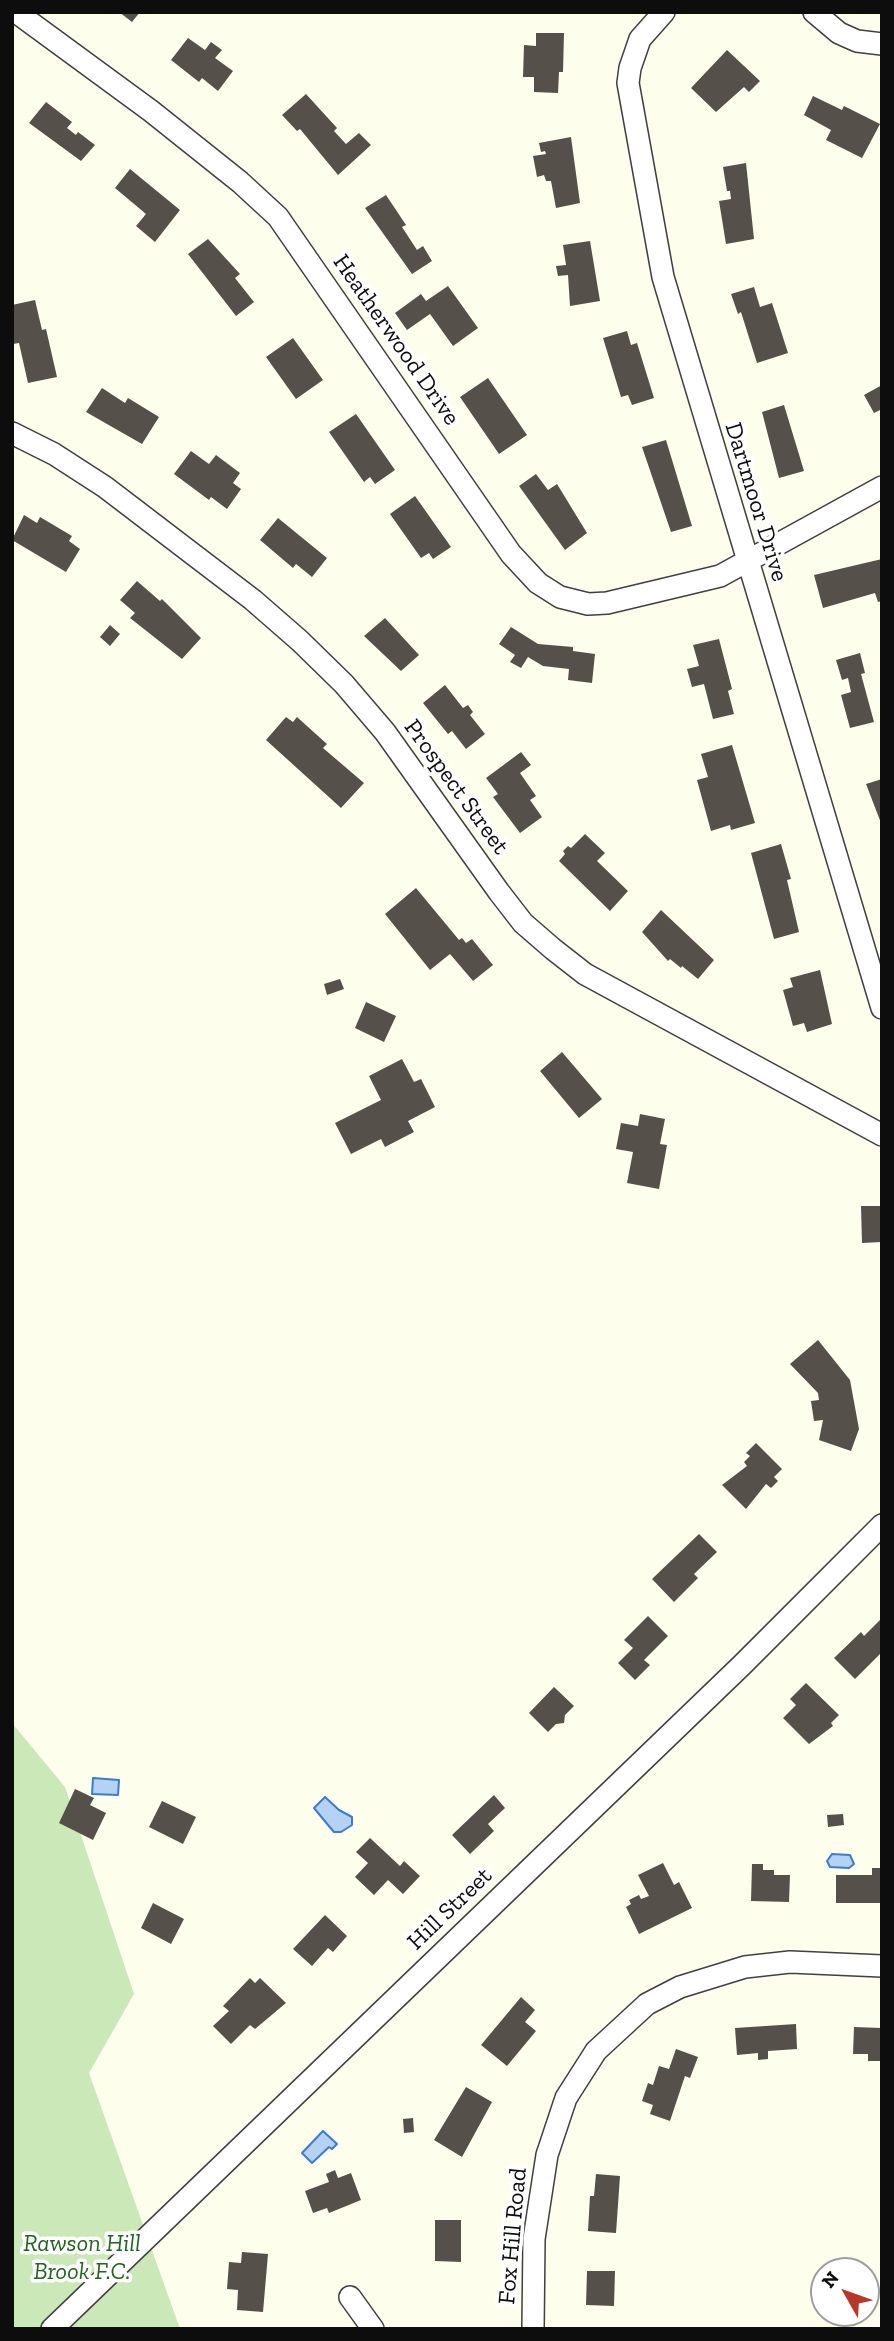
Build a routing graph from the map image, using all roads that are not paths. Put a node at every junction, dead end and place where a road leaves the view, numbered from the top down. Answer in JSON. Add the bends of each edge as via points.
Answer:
{"nodes":[{"id":1,"x":16,"y":12,"type":"edge"},
{"id":2,"x":664,"y":12,"type":"edge"},
{"id":3,"x":814,"y":12,"type":"edge"},
{"id":4,"x":882,"y":44,"type":"edge"},
{"id":5,"x":12,"y":433,"type":"edge"},
{"id":6,"x":882,"y":487,"type":"edge"},
{"id":7,"x":747,"y":564,"type":"junction"},
{"id":8,"x":881,"y":1003,"type":"edge"},
{"id":9,"x":880,"y":1129,"type":"edge"},
{"id":10,"x":882,"y":1525,"type":"edge"},
{"id":11,"x":882,"y":1966,"type":"edge"},
{"id":12,"x":350,"y":2297,"type":"dead end"},
{"id":13,"x":52,"y":2329,"type":"edge"},
{"id":14,"x":373,"y":2329,"type":"edge"},
{"id":15,"x":533,"y":2329,"type":"edge"}],
"edges":[{"from":1,"to":7,"type":"street","name":"Heatherwood Drive","via":[[151,111],[278,217],[511,554],[538,583],[574,602],[607,603],[720,576]]},
{"from":2,"to":7,"type":"street","name":"Dartmoor Drive","via":[[649,26],[634,54],[629,99],[663,277]]},
{"from":3,"to":4,"type":"street","via":[[839,33]]},
{"from":5,"to":9,"type":"street","name":"Prospect Street","via":[[105,487],[300,641],[385,732],[515,913],[553,949],[585,974]]},
{"from":6,"to":7,"type":"street","name":"Heatherwood Drive"},
{"from":7,"to":8,"type":"street","name":"Dartmoor Drive"},
{"from":10,"to":13,"type":"street","name":"Hill Street"},
{"from":11,"to":15,"type":"street","name":"Fox Hill Road","via":[[790,1962],[745,1967],[680,1987],[647,2004],[596,2051],[566,2098],[547,2155],[534,2239]]},
{"from":12,"to":14,"type":"street"}]}
